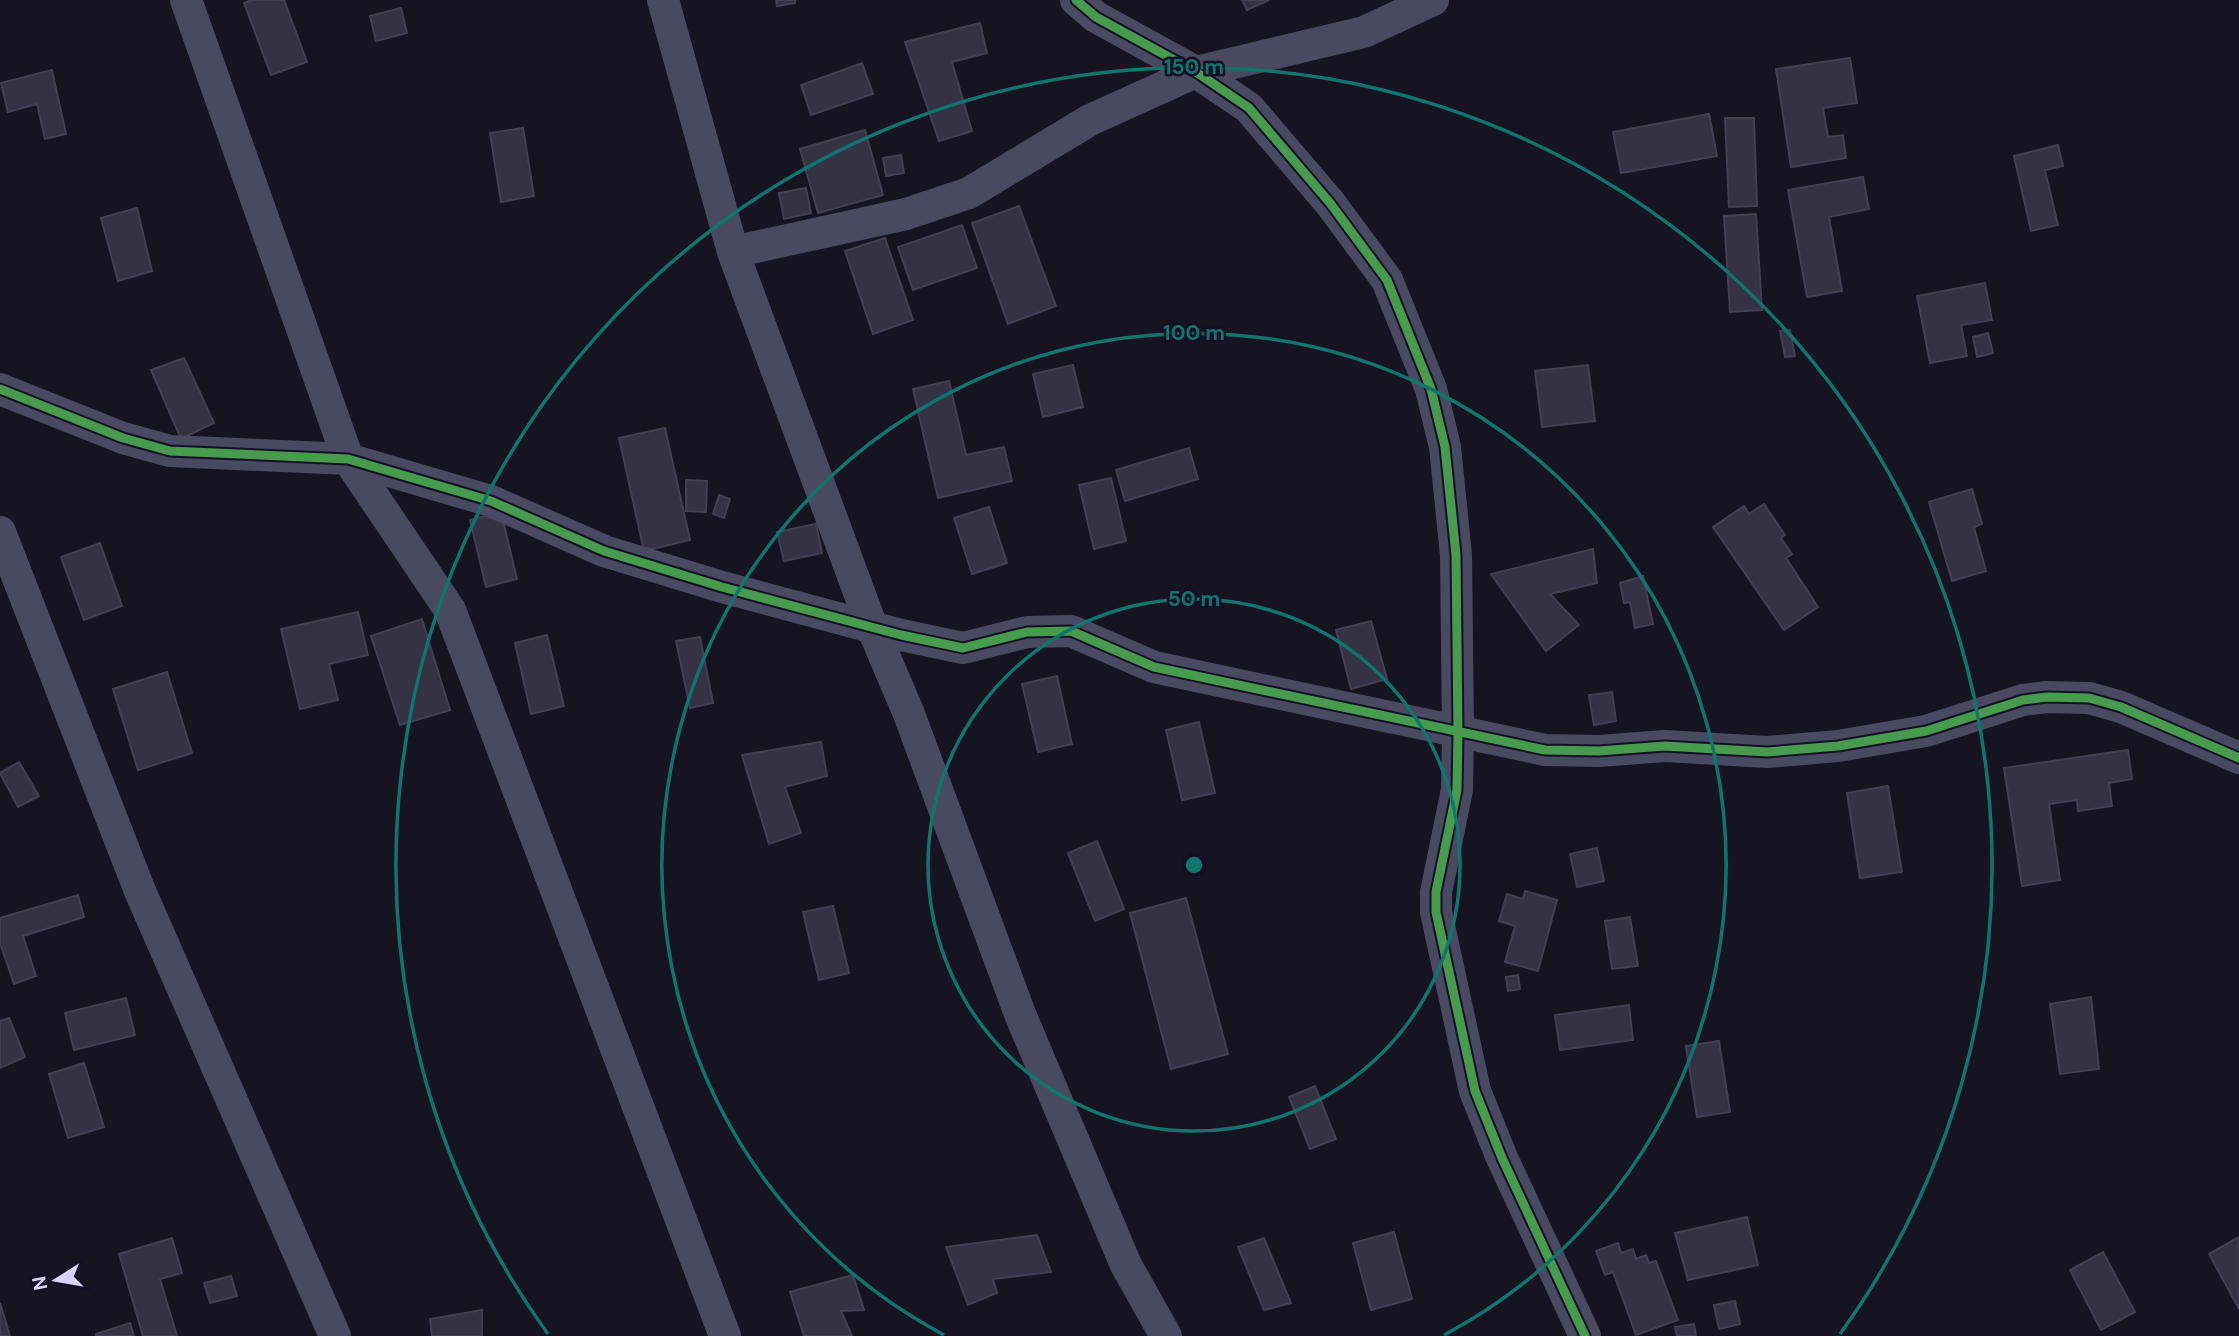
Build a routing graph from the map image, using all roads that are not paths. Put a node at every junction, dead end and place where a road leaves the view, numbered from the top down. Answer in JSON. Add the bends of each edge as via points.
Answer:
{"nodes":[{"id":1,"x":186,"y":0,"type":"edge"},
{"id":2,"x":663,"y":0,"type":"edge"},
{"id":3,"x":1076,"y":0,"type":"edge"},
{"id":4,"x":1433,"y":0,"type":"edge"},
{"id":5,"x":1196,"y":72,"type":"junction"},
{"id":6,"x":733,"y":252,"type":"junction"},
{"id":7,"x":0,"y":389,"type":"edge"},
{"id":8,"x":348,"y":459,"type":"junction"},
{"id":9,"x":0,"y":532,"type":"edge"},
{"id":10,"x":872,"y":627,"type":"junction"},
{"id":11,"x":1458,"y":733,"type":"junction"},
{"id":12,"x":2239,"y":758,"type":"edge"},
{"id":13,"x":335,"y":1336,"type":"edge"},
{"id":14,"x":725,"y":1336,"type":"edge"},
{"id":15,"x":1166,"y":1336,"type":"edge"},
{"id":16,"x":1585,"y":1336,"type":"edge"}],
"edges":[{"from":1,"to":8,"type":"street"},
{"from":2,"to":6,"type":"street"},
{"from":3,"to":5,"type":"street","via":[[1096,17]]},
{"from":4,"to":5,"type":"street","via":[[1364,32]]},
{"from":5,"to":6,"type":"street","via":[[1090,120],[969,193],[906,214]]},
{"from":5,"to":11,"type":"street","via":[[1249,108],[1387,280],[1431,389],[1445,447],[1456,555]]},
{"from":6,"to":10,"type":"street"},
{"from":7,"to":8,"type":"street","via":[[123,438],[170,451]]},
{"from":8,"to":10,"type":"street","via":[[491,500],[604,551]]},
{"from":8,"to":14,"type":"street","via":[[450,610]]},
{"from":9,"to":13,"type":"street","via":[[140,891]]},
{"from":10,"to":11,"type":"street","via":[[963,648],[1027,632],[1071,631],[1154,667]]},
{"from":10,"to":15,"type":"street","via":[[1020,1014],[1126,1265]]},
{"from":11,"to":12,"type":"street","via":[[1545,750],[1665,746],[1767,752],[1926,731],[2023,700],[2089,698],[2147,716]]},
{"from":11,"to":16,"type":"street","via":[[1457,790],[1436,892],[1441,936],[1475,1091]]}]}
